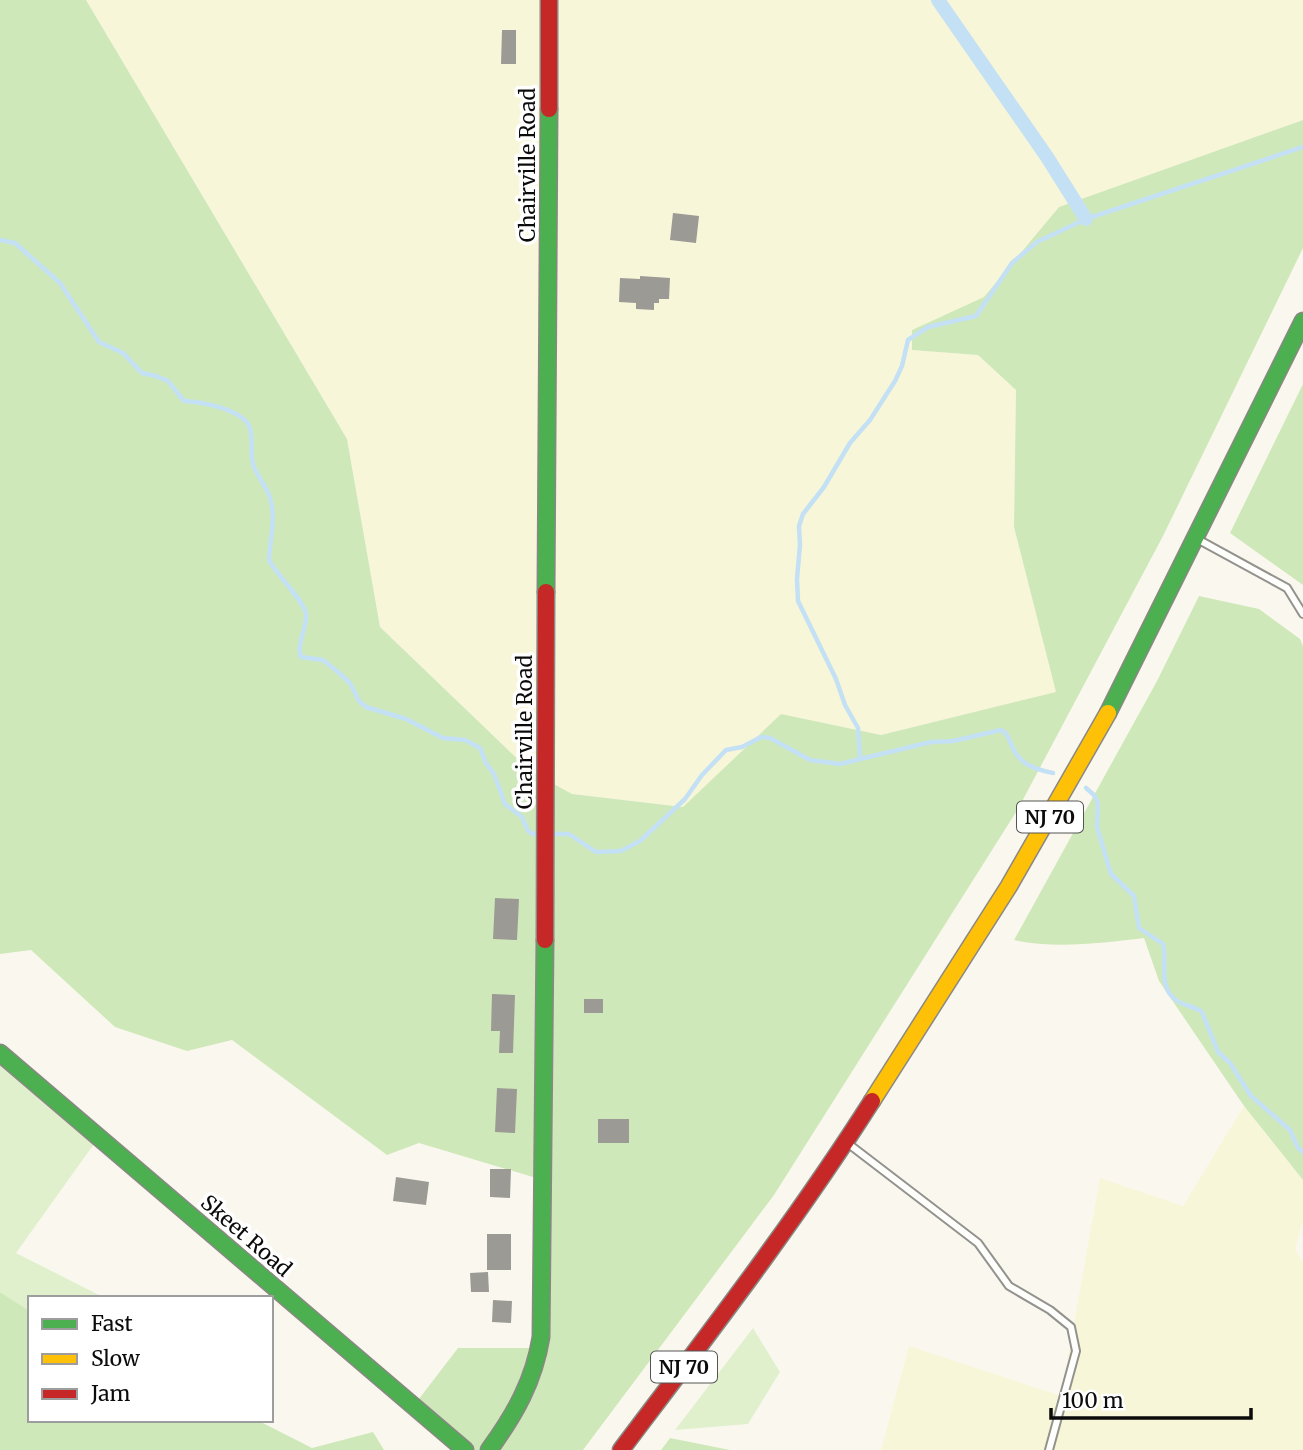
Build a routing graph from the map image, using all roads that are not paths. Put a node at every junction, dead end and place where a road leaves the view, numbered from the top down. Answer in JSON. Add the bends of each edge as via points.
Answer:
{"nodes":[{"id":1,"x":549,"y":0,"type":"edge"},
{"id":2,"x":1303,"y":321,"type":"edge"},
{"id":3,"x":1197,"y":538,"type":"junction"},
{"id":4,"x":1303,"y":614,"type":"edge"},
{"id":5,"x":0,"y":1053,"type":"edge"},
{"id":6,"x":846,"y":1142,"type":"junction"},
{"id":7,"x":465,"y":1450,"type":"edge"},
{"id":8,"x":489,"y":1450,"type":"edge"},
{"id":9,"x":621,"y":1450,"type":"edge"},
{"id":10,"x":1049,"y":1450,"type":"edge"}],
"edges":[{"from":1,"to":8,"type":"main road","name":"Chairville Road","via":[[542,1341],[527,1395]]},
{"from":2,"to":3,"type":"main road","number":"NJ 70"},
{"from":3,"to":4,"type":"lane","via":[[1287,588]]},
{"from":3,"to":6,"type":"main road","number":"NJ 70","via":[[1052,814],[973,947]]},
{"from":5,"to":7,"type":"main road","name":"Skeet Road"},
{"from":6,"to":9,"type":"main road","number":"NJ 70"},
{"from":6,"to":10,"type":"lane","via":[[978,1243],[1009,1286],[1071,1327],[1076,1351]]}]}
